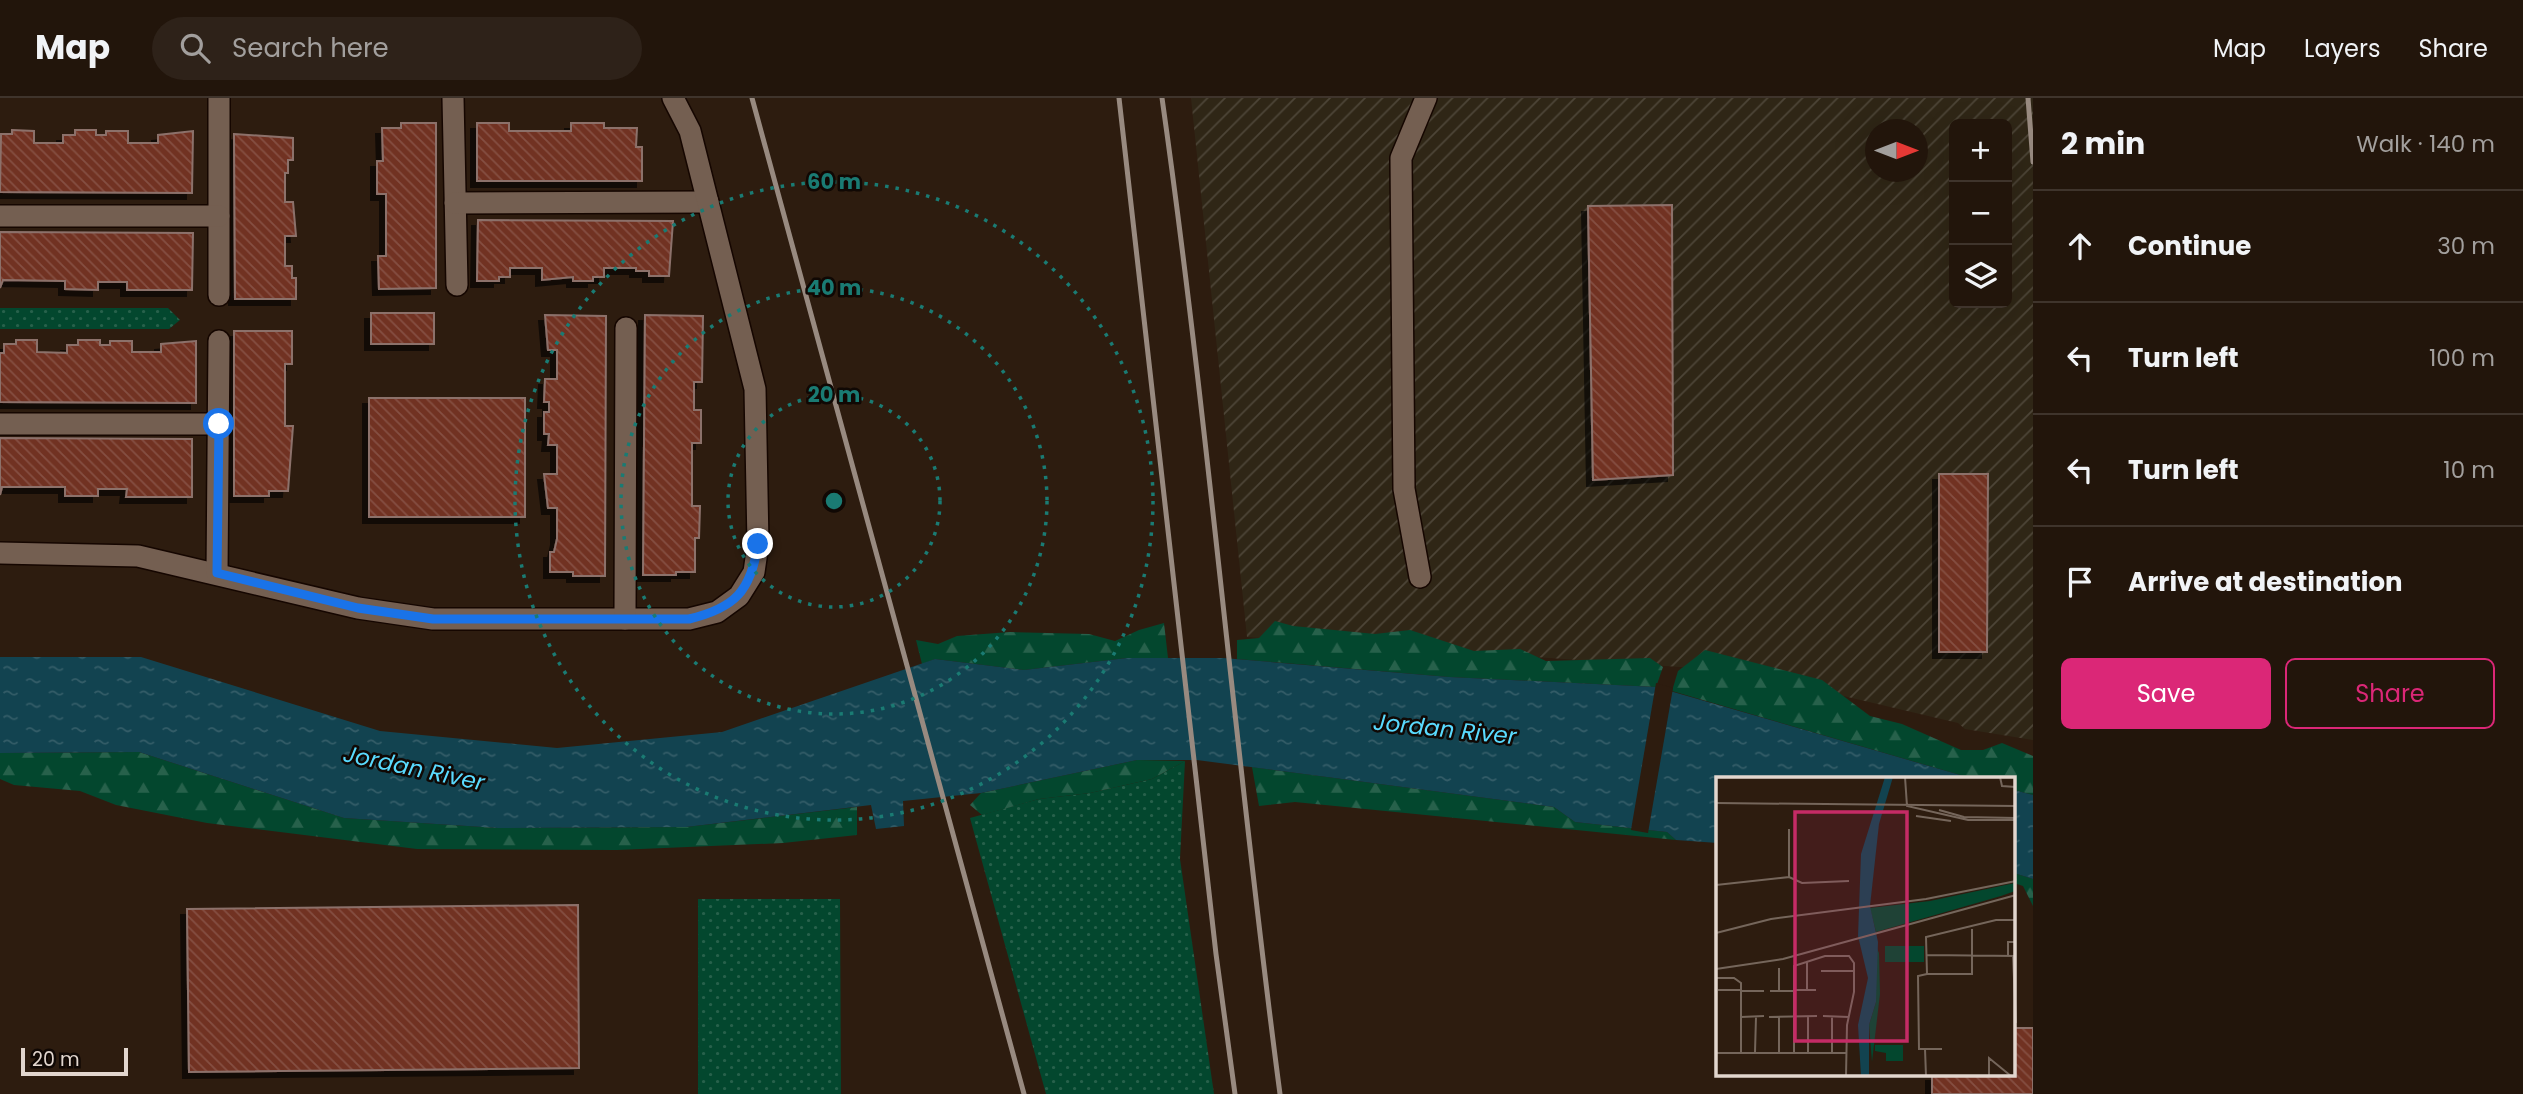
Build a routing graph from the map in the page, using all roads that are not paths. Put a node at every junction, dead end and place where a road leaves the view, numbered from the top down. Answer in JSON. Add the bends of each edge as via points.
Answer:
{"nodes":[{"id":1,"x":219,"y":98,"type":"edge"},
{"id":2,"x":453,"y":98,"type":"edge"},
{"id":3,"x":673,"y":98,"type":"edge"},
{"id":4,"x":1426,"y":98,"type":"edge"},
{"id":5,"x":708,"y":202,"type":"junction"},
{"id":6,"x":455,"y":204,"type":"junction"},
{"id":7,"x":0,"y":216,"type":"edge"},
{"id":8,"x":219,"y":216,"type":"junction"},
{"id":9,"x":457,"y":285,"type":"dead end"},
{"id":10,"x":219,"y":295,"type":"dead end"},
{"id":11,"x":626,"y":328,"type":"dead end"},
{"id":12,"x":219,"y":341,"type":"dead end"},
{"id":13,"x":0,"y":424,"type":"edge"},
{"id":14,"x":219,"y":424,"type":"junction"},
{"id":15,"x":0,"y":553,"type":"edge"},
{"id":16,"x":217,"y":573,"type":"junction"},
{"id":17,"x":1420,"y":577,"type":"dead end"},
{"id":18,"x":625,"y":619,"type":"junction"}],
"edges":[{"from":1,"to":8,"type":"lane"},
{"from":2,"to":6,"type":"lane"},
{"from":3,"to":5,"type":"lane","via":[[690,131]]},
{"from":4,"to":17,"type":"lane","via":[[1401,158],[1404,489]]},
{"from":5,"to":6,"type":"lane"},
{"from":5,"to":18,"type":"lane","via":[[755,389],[758,544],[754,572],[740,596],[717,612],[689,619]]},
{"from":6,"to":9,"type":"lane"},
{"from":7,"to":8,"type":"lane"},
{"from":8,"to":10,"type":"lane"},
{"from":11,"to":18,"type":"lane"},
{"from":12,"to":14,"type":"lane"},
{"from":13,"to":14,"type":"lane"},
{"from":14,"to":16,"type":"lane"},
{"from":15,"to":16,"type":"lane","via":[[138,556]]},
{"from":16,"to":18,"type":"lane","via":[[358,608],[433,619]]}]}
